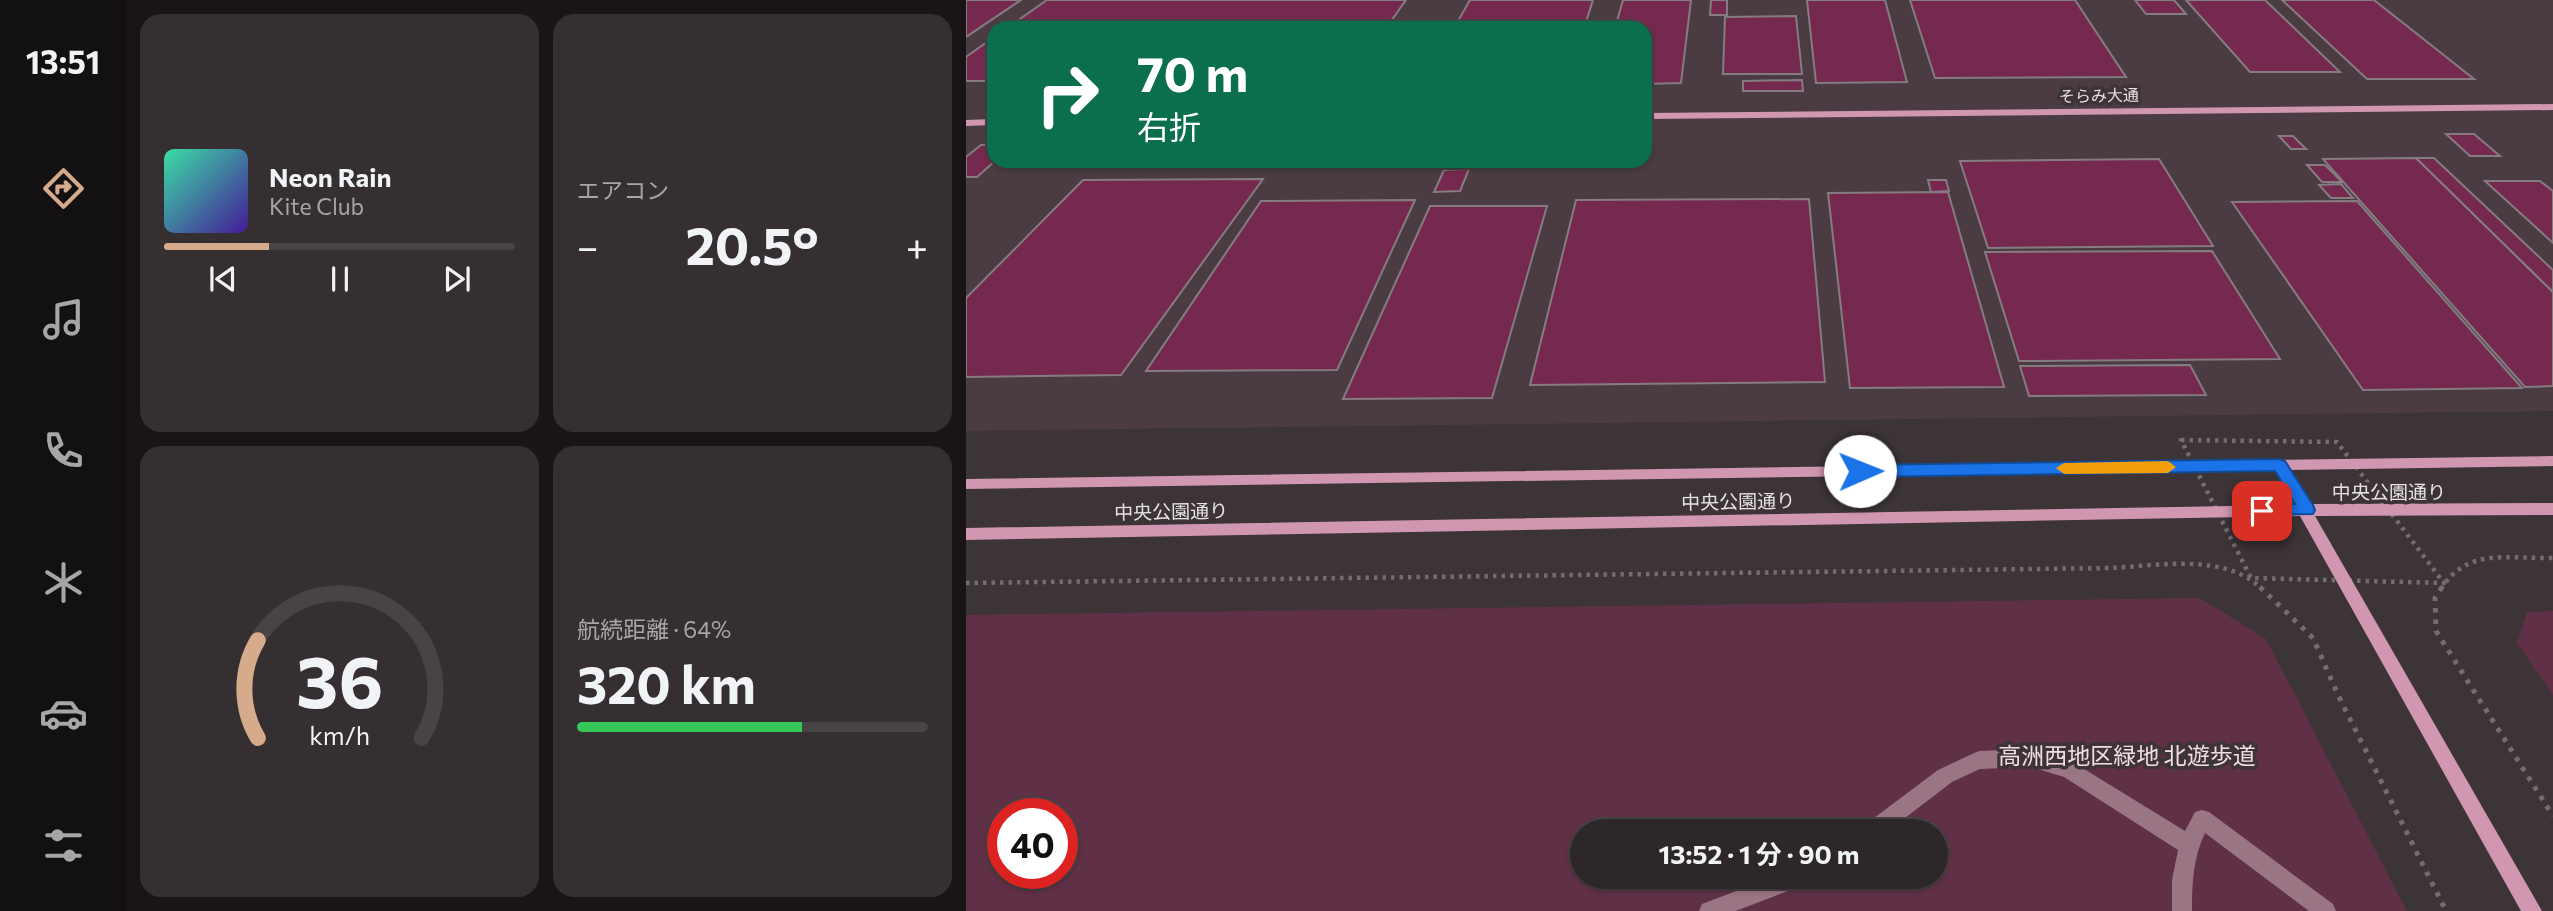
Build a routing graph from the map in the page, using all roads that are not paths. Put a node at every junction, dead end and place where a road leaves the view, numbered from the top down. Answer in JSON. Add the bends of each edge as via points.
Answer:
{"nodes":[{"id":1,"x":2553,"y":107,"type":"edge"},
{"id":2,"x":1652,"y":116,"type":"edge"},
{"id":3,"x":966,"y":122,"type":"edge"},
{"id":4,"x":987,"y":122,"type":"edge"},
{"id":5,"x":2553,"y":461,"type":"edge"},
{"id":6,"x":2279,"y":465,"type":"junction"},
{"id":7,"x":966,"y":484,"type":"edge"},
{"id":8,"x":2553,"y":509,"type":"edge"},
{"id":9,"x":2307,"y":510,"type":"junction"},
{"id":10,"x":966,"y":534,"type":"edge"},
{"id":11,"x":1889,"y":819,"type":"edge"},
{"id":12,"x":2189,"y":845,"type":"junction"},
{"id":13,"x":1773,"y":889,"type":"edge"},
{"id":14,"x":1709,"y":911,"type":"edge"},
{"id":15,"x":2182,"y":911,"type":"edge"},
{"id":16,"x":2326,"y":911,"type":"edge"},
{"id":17,"x":2532,"y":911,"type":"edge"}],
"edges":[{"from":1,"to":2,"type":"street","name":"そらみ大通"},
{"from":3,"to":4,"type":"street"},
{"from":5,"to":6,"type":"street","name":"中央公園通り"},
{"from":6,"to":7,"type":"street","name":"中央公園通り"},
{"from":6,"to":9,"type":"street"},
{"from":8,"to":9,"type":"street","name":"中央公園通り"},
{"from":9,"to":10,"type":"street","name":"中央公園通り"},
{"from":9,"to":17,"type":"street"},
{"from":11,"to":12,"type":"street","via":[[1945,776],[1979,760],[2031,758],[2069,770]]},
{"from":12,"to":15,"type":"street"},
{"from":12,"to":16,"type":"street","via":[[2202,819]]},
{"from":13,"to":14,"type":"street"}]}
